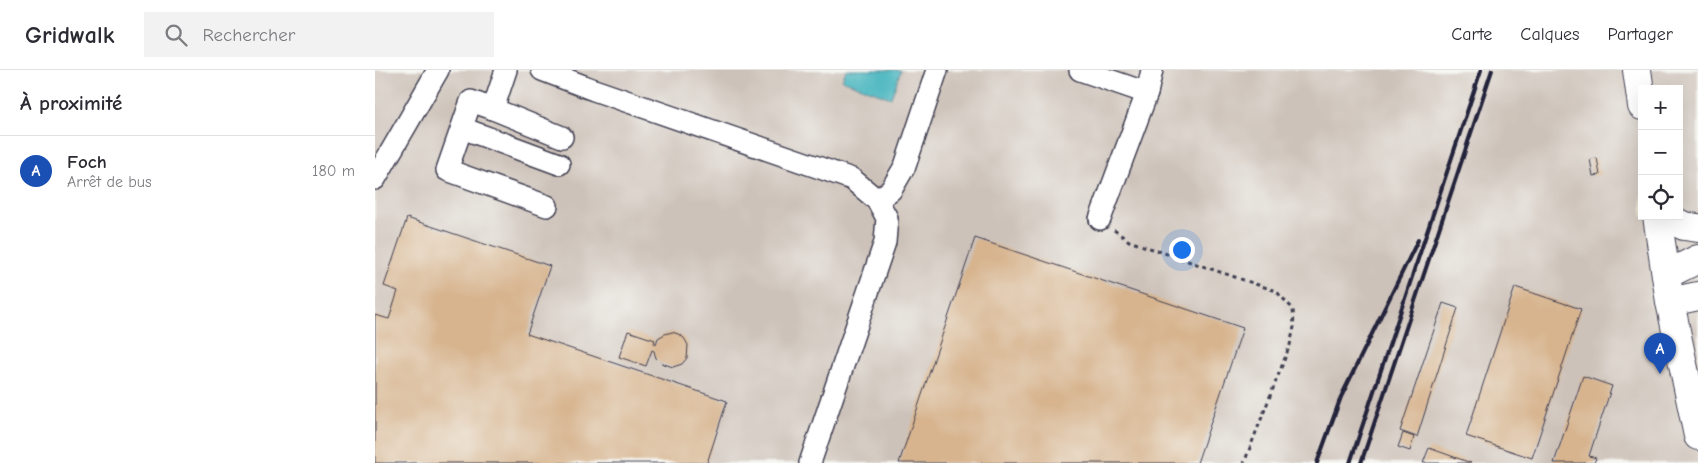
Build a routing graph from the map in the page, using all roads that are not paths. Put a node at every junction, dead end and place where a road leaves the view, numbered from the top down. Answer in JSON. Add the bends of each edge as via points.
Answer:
{"nodes":[{"id":1,"x":439,"y":70,"type":"edge"},
{"id":2,"x":506,"y":70,"type":"edge"},
{"id":3,"x":542,"y":70,"type":"edge"},
{"id":4,"x":937,"y":70,"type":"edge"},
{"id":5,"x":1080,"y":70,"type":"edge"},
{"id":6,"x":1152,"y":70,"type":"edge"},
{"id":7,"x":1637,"y":70,"type":"edge"},
{"id":8,"x":1639,"y":85,"type":"edge"},
{"id":9,"x":1147,"y":93,"type":"junction"},
{"id":10,"x":493,"y":109,"type":"junction"},
{"id":11,"x":462,"y":128,"type":"junction"},
{"id":12,"x":563,"y":136,"type":"dead end"},
{"id":13,"x":559,"y":164,"type":"dead end"},
{"id":14,"x":375,"y":179,"type":"edge"},
{"id":15,"x":877,"y":200,"type":"junction"},
{"id":16,"x":547,"y":206,"type":"dead end"},
{"id":17,"x":1100,"y":219,"type":"road end"},
{"id":18,"x":1658,"y":220,"type":"edge"},
{"id":19,"x":1672,"y":220,"type":"edge"},
{"id":20,"x":1698,"y":228,"type":"edge"},
{"id":21,"x":1698,"y":259,"type":"edge"},
{"id":22,"x":1666,"y":275,"type":"junction"},
{"id":23,"x":1698,"y":296,"type":"edge"},
{"id":24,"x":1670,"y":302,"type":"junction"},
{"id":25,"x":1698,"y":436,"type":"edge"},
{"id":26,"x":810,"y":463,"type":"edge"}],
"edges":[{"from":1,"to":14,"type":"lane"},
{"from":2,"to":10,"type":"lane"},
{"from":3,"to":15,"type":"lane","via":[[852,179]]},
{"from":4,"to":15,"type":"lane","via":[[905,166],[891,190]]},
{"from":5,"to":9,"type":"lane"},
{"from":6,"to":9,"type":"lane"},
{"from":7,"to":8,"type":"main road"},
{"from":9,"to":17,"type":"lane"},
{"from":10,"to":11,"type":"lane","via":[[471,102]]},
{"from":10,"to":12,"type":"lane"},
{"from":11,"to":13,"type":"lane"},
{"from":11,"to":16,"type":"lane","via":[[447,170]]},
{"from":15,"to":26,"type":"lane","via":[[887,218],[885,242]]},
{"from":18,"to":22,"type":"main road"},
{"from":19,"to":20,"type":"main road"},
{"from":21,"to":22,"type":"main road"},
{"from":22,"to":24,"type":"main road"},
{"from":23,"to":24,"type":"main road"},
{"from":24,"to":25,"type":"main road"}]}
